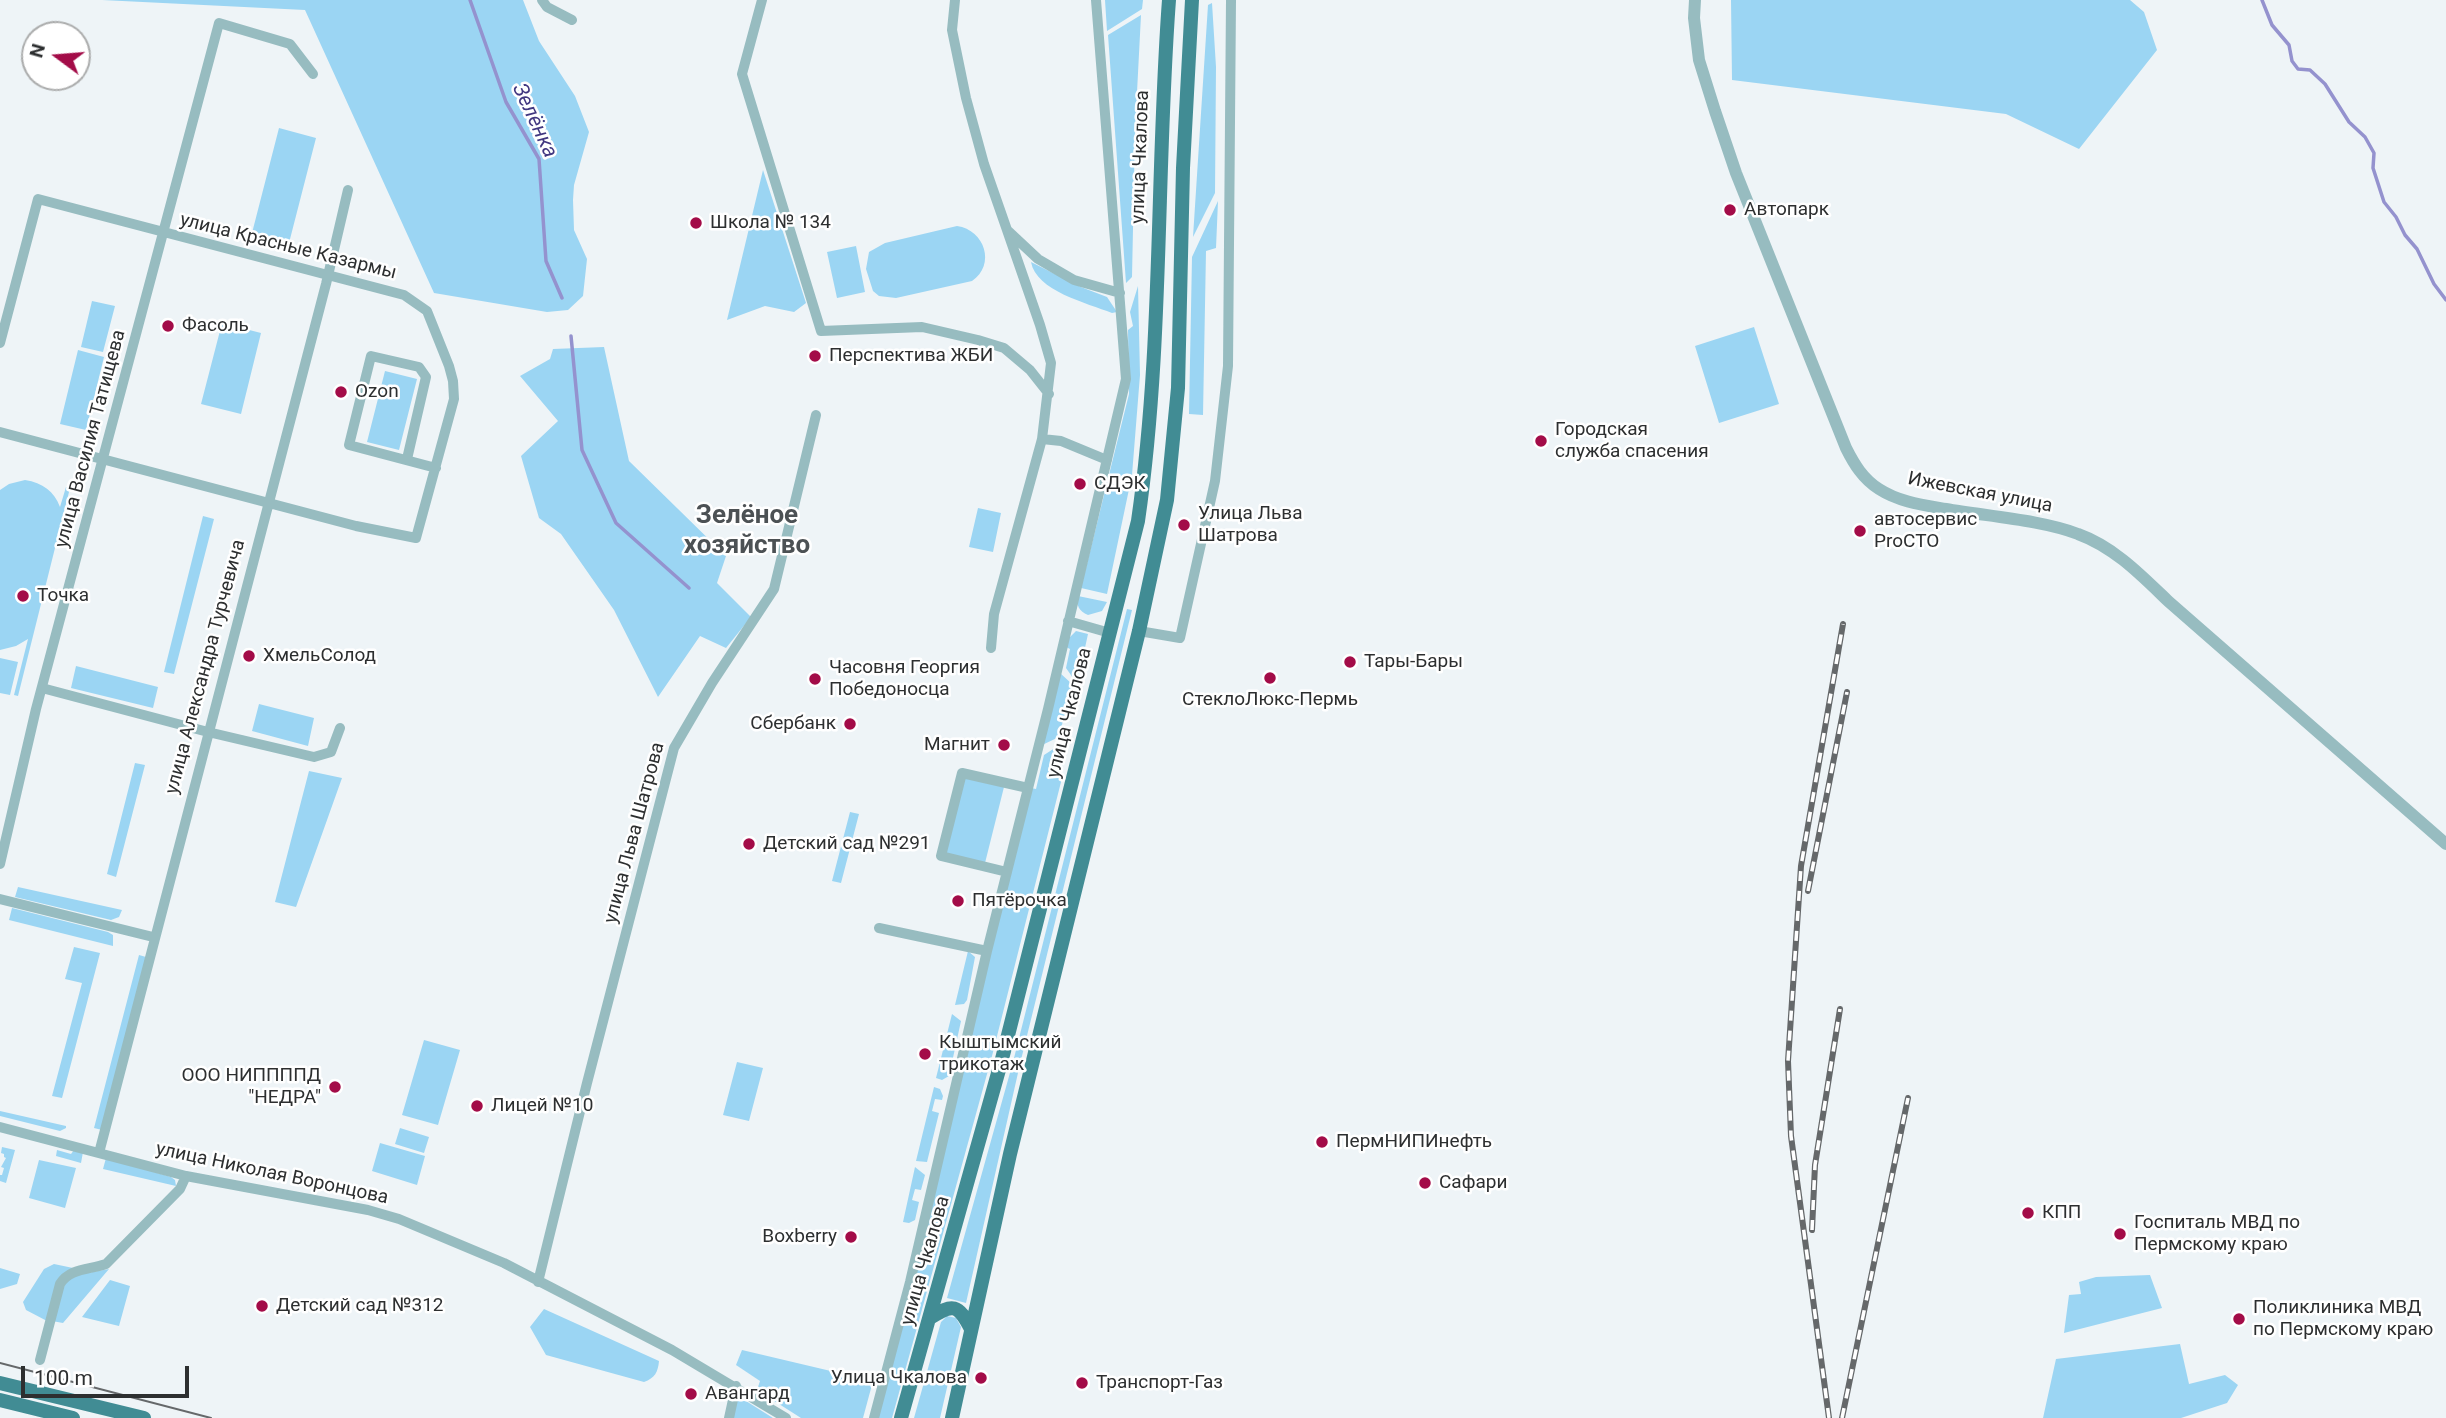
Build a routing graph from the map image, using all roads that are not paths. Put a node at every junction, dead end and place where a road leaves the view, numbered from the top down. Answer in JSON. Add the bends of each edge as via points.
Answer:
{"nodes":[{"id":1,"x":542,"y":0,"type":"edge"},
{"id":2,"x":762,"y":0,"type":"edge"},
{"id":3,"x":955,"y":0,"type":"edge"},
{"id":4,"x":1096,"y":0,"type":"edge"},
{"id":5,"x":1169,"y":0,"type":"edge"},
{"id":6,"x":1231,"y":0,"type":"edge"},
{"id":7,"x":1695,"y":0,"type":"edge"},
{"id":8,"x":1192,"y":1,"type":"edge"},
{"id":9,"x":572,"y":20,"type":"dead end"},
{"id":10,"x":313,"y":74,"type":"dead end"},
{"id":11,"x":348,"y":190,"type":"dead end"},
{"id":12,"x":1007,"y":230,"type":"junction"},
{"id":13,"x":164,"y":233,"type":"junction"},
{"id":14,"x":328,"y":274,"type":"junction"},
{"id":15,"x":1120,"y":293,"type":"junction"},
{"id":16,"x":0,"y":343,"type":"edge"},
{"id":17,"x":1049,"y":394,"type":"junction"},
{"id":18,"x":816,"y":415,"type":"dead end"},
{"id":19,"x":0,"y":432,"type":"edge"},
{"id":20,"x":1042,"y":439,"type":"junction"},
{"id":21,"x":104,"y":459,"type":"junction"},
{"id":22,"x":407,"y":459,"type":"junction"},
{"id":23,"x":1107,"y":460,"type":"junction"},
{"id":24,"x":436,"y":467,"type":"junction"},
{"id":25,"x":268,"y":502,"type":"junction"},
{"id":26,"x":1068,"y":621,"type":"junction"},
{"id":27,"x":1139,"y":631,"type":"junction"},
{"id":28,"x":1110,"y":633,"type":"junction"},
{"id":29,"x":991,"y":648,"type":"dead end"},
{"id":30,"x":42,"y":688,"type":"junction"},
{"id":31,"x":340,"y":727,"type":"dead end"},
{"id":32,"x":208,"y":732,"type":"junction"},
{"id":33,"x":1028,"y":788,"type":"junction"},
{"id":34,"x":2446,"y":844,"type":"edge"},
{"id":35,"x":0,"y":864,"type":"edge"},
{"id":36,"x":1007,"y":872,"type":"junction"},
{"id":37,"x":0,"y":899,"type":"edge"},
{"id":38,"x":879,"y":928,"type":"dead end"},
{"id":39,"x":153,"y":937,"type":"junction"},
{"id":40,"x":987,"y":951,"type":"junction"},
{"id":41,"x":0,"y":1127,"type":"edge"},
{"id":42,"x":99,"y":1153,"type":"junction"},
{"id":43,"x":186,"y":1177,"type":"junction"},
{"id":44,"x":538,"y":1282,"type":"junction"},
{"id":45,"x":930,"y":1318,"type":"junction"},
{"id":46,"x":971,"y":1329,"type":"junction"},
{"id":47,"x":40,"y":1360,"type":"dead end"},
{"id":48,"x":0,"y":1383,"type":"edge"},
{"id":49,"x":736,"y":1386,"type":"junction"},
{"id":50,"x":0,"y":1399,"type":"edge"},
{"id":51,"x":73,"y":1418,"type":"edge"},
{"id":52,"x":144,"y":1418,"type":"edge"},
{"id":53,"x":729,"y":1418,"type":"edge"},
{"id":54,"x":786,"y":1418,"type":"edge"},
{"id":55,"x":874,"y":1418,"type":"edge"},
{"id":56,"x":901,"y":1418,"type":"edge"},
{"id":57,"x":952,"y":1418,"type":"edge"}],
"edges":[{"from":1,"to":9,"type":"street"},
{"from":2,"to":17,"type":"street","via":[[742,74],[821,331],[922,327],[978,340],[1004,348]]},
{"from":3,"to":12,"type":"street","via":[[952,30],[966,98]]},
{"from":4,"to":15,"type":"street"},
{"from":5,"to":28,"type":"main road","name":"улица Чкалова","via":[[1146,470]]},
{"from":6,"to":27,"type":"street","via":[[1228,366],[1215,481],[1180,638]]},
{"from":7,"to":34,"type":"street","name":"Ижевская улица","via":[[1699,61],[1736,173],[1846,448],[1860,471],[1880,490],[1914,504],[2053,527],[2098,542]]},
{"from":8,"to":27,"type":"main road","via":[[1178,388],[1167,500]]},
{"from":10,"to":13,"type":"street","name":"улица Василия Татищева","via":[[290,44],[219,23]]},
{"from":11,"to":14,"type":"street","name":"улица Александра Турчевича"},
{"from":12,"to":15,"type":"street","via":[[1038,259],[1074,280]]},
{"from":12,"to":17,"type":"street","via":[[1051,363]]},
{"from":13,"to":14,"type":"street","name":"улица Красные Казармы"},
{"from":13,"to":16,"type":"street","name":"улица Красные Казармы","via":[[38,199]]},
{"from":13,"to":21,"type":"street","name":"улица Василия Татищева"},
{"from":14,"to":24,"type":"street","name":"улица Красные Казармы","via":[[404,295],[427,311],[453,382],[454,399]]},
{"from":14,"to":25,"type":"street","name":"улица Александра Турчевича"},
{"from":15,"to":23,"type":"street","via":[[1126,379]]},
{"from":17,"to":20,"type":"street"},
{"from":18,"to":44,"type":"street","name":"улица Льва Шатрова","via":[[774,589],[674,748]]},
{"from":19,"to":21,"type":"street"},
{"from":20,"to":23,"type":"street","via":[[1061,441]]},
{"from":20,"to":29,"type":"street","via":[[994,614]]},
{"from":21,"to":25,"type":"street"},
{"from":21,"to":30,"type":"street","name":"улица Василия Татищева"},
{"from":22,"to":22,"type":"street","via":[[349,445],[371,356],[419,368],[426,377]]},
{"from":22,"to":24,"type":"street"},
{"from":23,"to":26,"type":"street"},
{"from":24,"to":25,"type":"street","via":[[416,538]]},
{"from":25,"to":32,"type":"street","name":"улица Александра Турчевича"},
{"from":26,"to":28,"type":"street"},
{"from":26,"to":33,"type":"street"},
{"from":27,"to":46,"type":"main road","via":[[1030,1067]]},
{"from":28,"to":45,"type":"main road","name":"улица Чкалова","via":[[1002,1059]]},
{"from":30,"to":32,"type":"street"},
{"from":30,"to":35,"type":"street","name":"улица Василия Татищева"},
{"from":31,"to":32,"type":"street","via":[[331,752],[314,757]]},
{"from":32,"to":39,"type":"street","name":"улица Александра Турчевича"},
{"from":33,"to":36,"type":"street"},
{"from":33,"to":36,"type":"street","via":[[962,772],[956,796],[942,856]]},
{"from":36,"to":40,"type":"street"},
{"from":37,"to":39,"type":"street"},
{"from":38,"to":40,"type":"street"},
{"from":39,"to":42,"type":"street","name":"улица Александра Турчевича"},
{"from":40,"to":55,"type":"street"},
{"from":41,"to":42,"type":"street","name":"улица Николая Воронцова"},
{"from":42,"to":43,"type":"street","name":"улица Николая Воронцова"},
{"from":43,"to":44,"type":"street","name":"улица Николая Воронцова","via":[[399,1219]]},
{"from":43,"to":47,"type":"street","via":[[180,1189],[106,1264],[65,1276]]},
{"from":44,"to":49,"type":"street","name":"улица Николая Воронцова"},
{"from":45,"to":46,"type":"main road","via":[[955,1307]]},
{"from":45,"to":56,"type":"main road","name":"улица Чкалова"},
{"from":46,"to":57,"type":"main road"},
{"from":48,"to":52,"type":"main road"},
{"from":49,"to":53,"type":"street"},
{"from":49,"to":54,"type":"street","name":"улица Николая Воронцова"},
{"from":50,"to":51,"type":"main road"}]}
